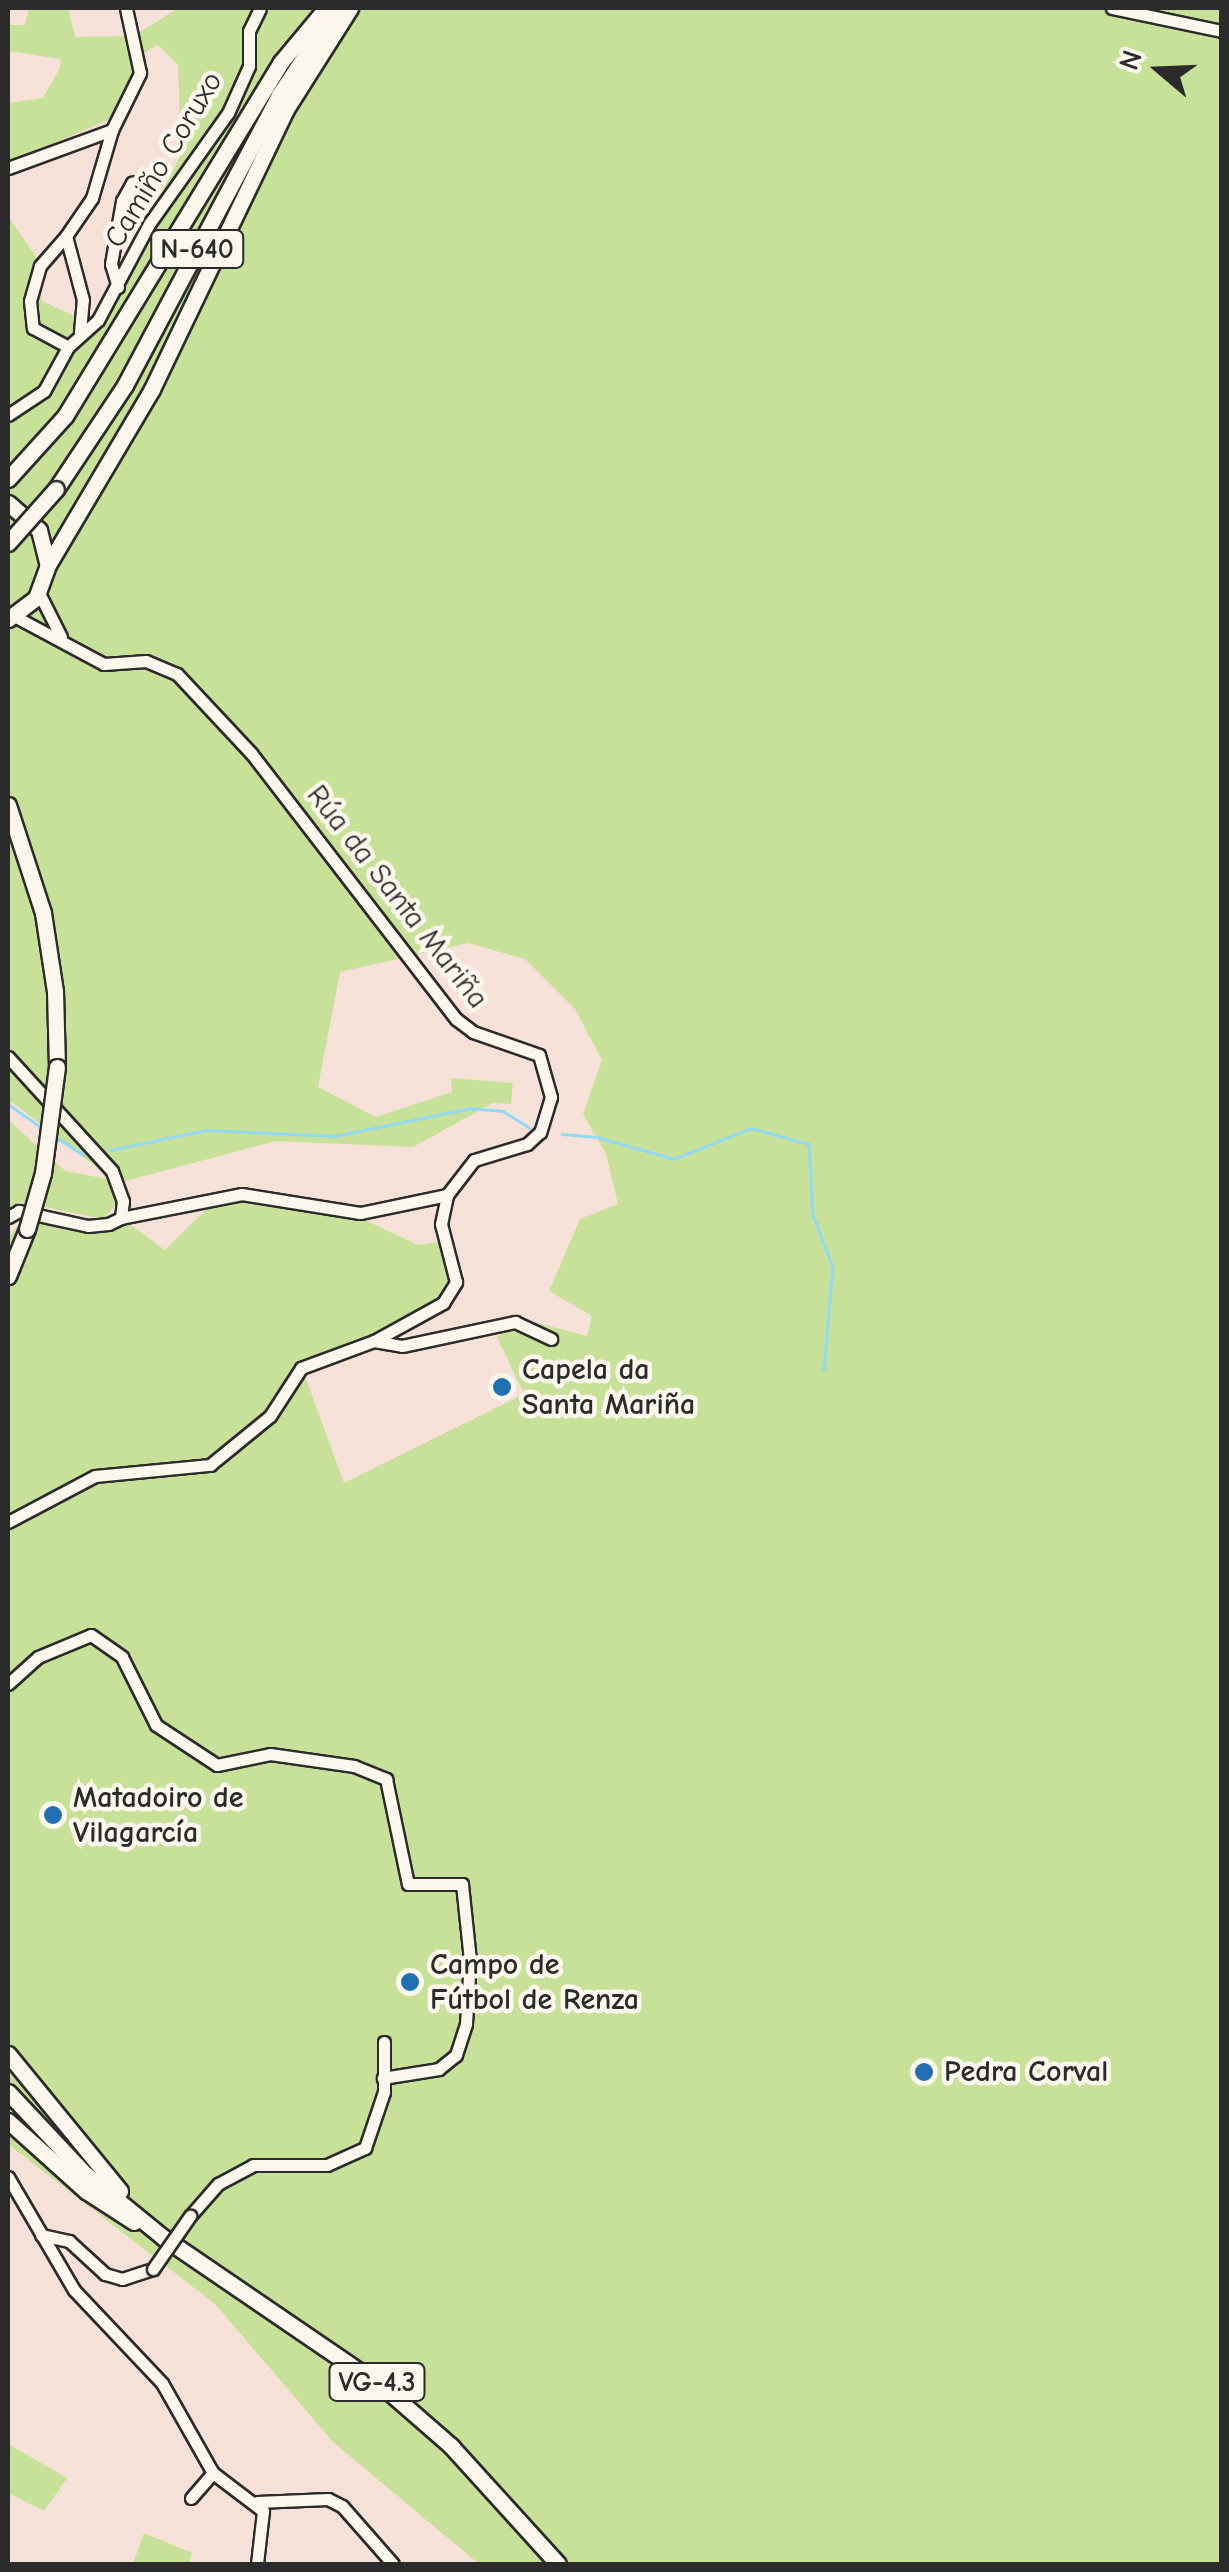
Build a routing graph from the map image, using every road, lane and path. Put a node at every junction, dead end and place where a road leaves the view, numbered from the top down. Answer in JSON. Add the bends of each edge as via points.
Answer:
{"nodes":[{"id":1,"x":126,"y":8,"type":"edge"},
{"id":2,"x":260,"y":8,"type":"edge"},
{"id":3,"x":326,"y":8,"type":"edge"},
{"id":4,"x":336,"y":8,"type":"edge"},
{"id":5,"x":350,"y":8,"type":"edge"},
{"id":6,"x":1112,"y":8,"type":"edge"},
{"id":7,"x":1222,"y":31,"type":"edge"},
{"id":8,"x":112,"y":130,"type":"junction"},
{"id":9,"x":8,"y":168,"type":"edge"},
{"id":10,"x":150,"y":179,"type":"dead end"},
{"id":11,"x":66,"y":236,"type":"junction"},
{"id":12,"x":118,"y":287,"type":"junction"},
{"id":13,"x":80,"y":332,"type":"junction"},
{"id":14,"x":68,"y":347,"type":"junction"},
{"id":15,"x":8,"y":414,"type":"edge"},
{"id":16,"x":8,"y":479,"type":"edge"},
{"id":17,"x":8,"y":503,"type":"edge"},
{"id":18,"x":8,"y":543,"type":"edge"},
{"id":19,"x":48,"y":565,"type":"junction"},
{"id":20,"x":39,"y":593,"type":"junction"},
{"id":21,"x":10,"y":618,"type":"edge"},
{"id":22,"x":71,"y":648,"type":"junction"},
{"id":23,"x":8,"y":805,"type":"edge"},
{"id":24,"x":8,"y":1057,"type":"edge"},
{"id":25,"x":447,"y":1195,"type":"junction"},
{"id":26,"x":8,"y":1218,"type":"edge"},
{"id":27,"x":121,"y":1218,"type":"junction"},
{"id":28,"x":8,"y":1276,"type":"edge"},
{"id":29,"x":551,"y":1339,"type":"dead end"},
{"id":30,"x":374,"y":1341,"type":"junction"},
{"id":31,"x":8,"y":1522,"type":"edge"},
{"id":32,"x":8,"y":1684,"type":"edge"},
{"id":33,"x":384,"y":2042,"type":"dead end"},
{"id":34,"x":8,"y":2054,"type":"edge"},
{"id":35,"x":383,"y":2078,"type":"junction"},
{"id":36,"x":8,"y":2092,"type":"edge"},
{"id":37,"x":8,"y":2121,"type":"edge"},
{"id":38,"x":8,"y":2178,"type":"edge"},
{"id":39,"x":41,"y":2235,"type":"junction"},
{"id":40,"x":164,"y":2238,"type":"junction"},
{"id":41,"x":213,"y":2473,"type":"junction"},
{"id":42,"x":191,"y":2498,"type":"dead end"},
{"id":43,"x":257,"y":2502,"type":"junction"},
{"id":44,"x":256,"y":2564,"type":"edge"},
{"id":45,"x":392,"y":2564,"type":"edge"},
{"id":46,"x":558,"y":2564,"type":"edge"}],
"edges":[{"from":1,"to":8,"type":"street","name":"Camiño Coruxo","via":[[140,73]]},
{"from":2,"to":12,"type":"street","name":"Camiño Coruxo","via":[[248,30],[249,66],[228,112],[150,224]]},
{"from":3,"to":16,"type":"highway","via":[[282,62],[65,416]]},
{"from":4,"to":18,"type":"highway","number":"N-640","bridge":true,"via":[[279,94],[125,385],[56,489]]},
{"from":5,"to":19,"type":"highway","via":[[285,111],[152,389]]},
{"from":6,"to":7,"type":"street"},
{"from":8,"to":9,"type":"street","name":"Camiño Coruxo"},
{"from":8,"to":11,"type":"street","via":[[92,198]]},
{"from":10,"to":12,"type":"street","via":[[132,184],[122,201],[112,264]]},
{"from":11,"to":13,"type":"street","via":[[83,300]]},
{"from":11,"to":14,"type":"street","via":[[40,266],[30,301],[34,328]]},
{"from":12,"to":13,"type":"street","name":"Camiño Coruxo","via":[[98,320]]},
{"from":13,"to":14,"type":"street","name":"Camiño Coruxo"},
{"from":14,"to":15,"type":"street","name":"Camiño Coruxo","via":[[44,392]]},
{"from":17,"to":19,"type":"highway","via":[[40,530]]},
{"from":19,"to":20,"type":"highway"},
{"from":20,"to":21,"type":"highway"},
{"from":20,"to":22,"type":"street","via":[[46,617]]},
{"from":21,"to":22,"type":"street","name":"Rúa da Santa Mariña"},
{"from":22,"to":25,"type":"street","name":"Rúa da Santa Mariña","via":[[104,664],[146,662],[176,674],[251,752],[418,960],[456,1019],[473,1032],[539,1055],[551,1097],[540,1132],[527,1144],[474,1160]]},
{"from":23,"to":28,"type":"highway","bridge":true,"via":[[43,914],[56,992],[57,1068],[42,1173]]},
{"from":24,"to":27,"type":"street","via":[[112,1171],[123,1201]]},
{"from":25,"to":27,"type":"street","via":[[360,1213],[242,1194]]},
{"from":25,"to":30,"type":"street","via":[[441,1224],[453,1293]]},
{"from":26,"to":27,"type":"street","via":[[20,1211],[88,1226]]},
{"from":29,"to":30,"type":"street","via":[[514,1322],[402,1346]]},
{"from":30,"to":31,"type":"street","via":[[301,1368],[270,1416],[210,1464],[95,1476]]},
{"from":32,"to":35,"type":"street","via":[[38,1657],[91,1635],[122,1657],[156,1725],[217,1764],[270,1754],[354,1766],[386,1780],[408,1884],[462,1884],[470,1960],[466,2024],[456,2055],[439,2069]]},
{"from":33,"to":35,"type":"street"},
{"from":34,"to":40,"type":"highway","via":[[97,2168]]},
{"from":35,"to":39,"type":"street","bridge":true,"via":[[365,2148],[327,2166],[253,2165],[218,2184],[153,2269],[122,2279],[105,2274],[69,2241]]},
{"from":36,"to":40,"type":"highway","number":"VG-4.3","via":[[83,2172]]},
{"from":37,"to":40,"type":"highway","via":[[111,2211]]},
{"from":38,"to":39,"type":"street"},
{"from":39,"to":41,"type":"street","via":[[74,2290],[162,2384]]},
{"from":40,"to":46,"type":"highway","number":"VG-4.3","via":[[388,2390],[451,2446]]},
{"from":41,"to":42,"type":"street"},
{"from":41,"to":43,"type":"street"},
{"from":43,"to":44,"type":"street","via":[[266,2520]]},
{"from":43,"to":45,"type":"street","via":[[328,2498]]}]}
